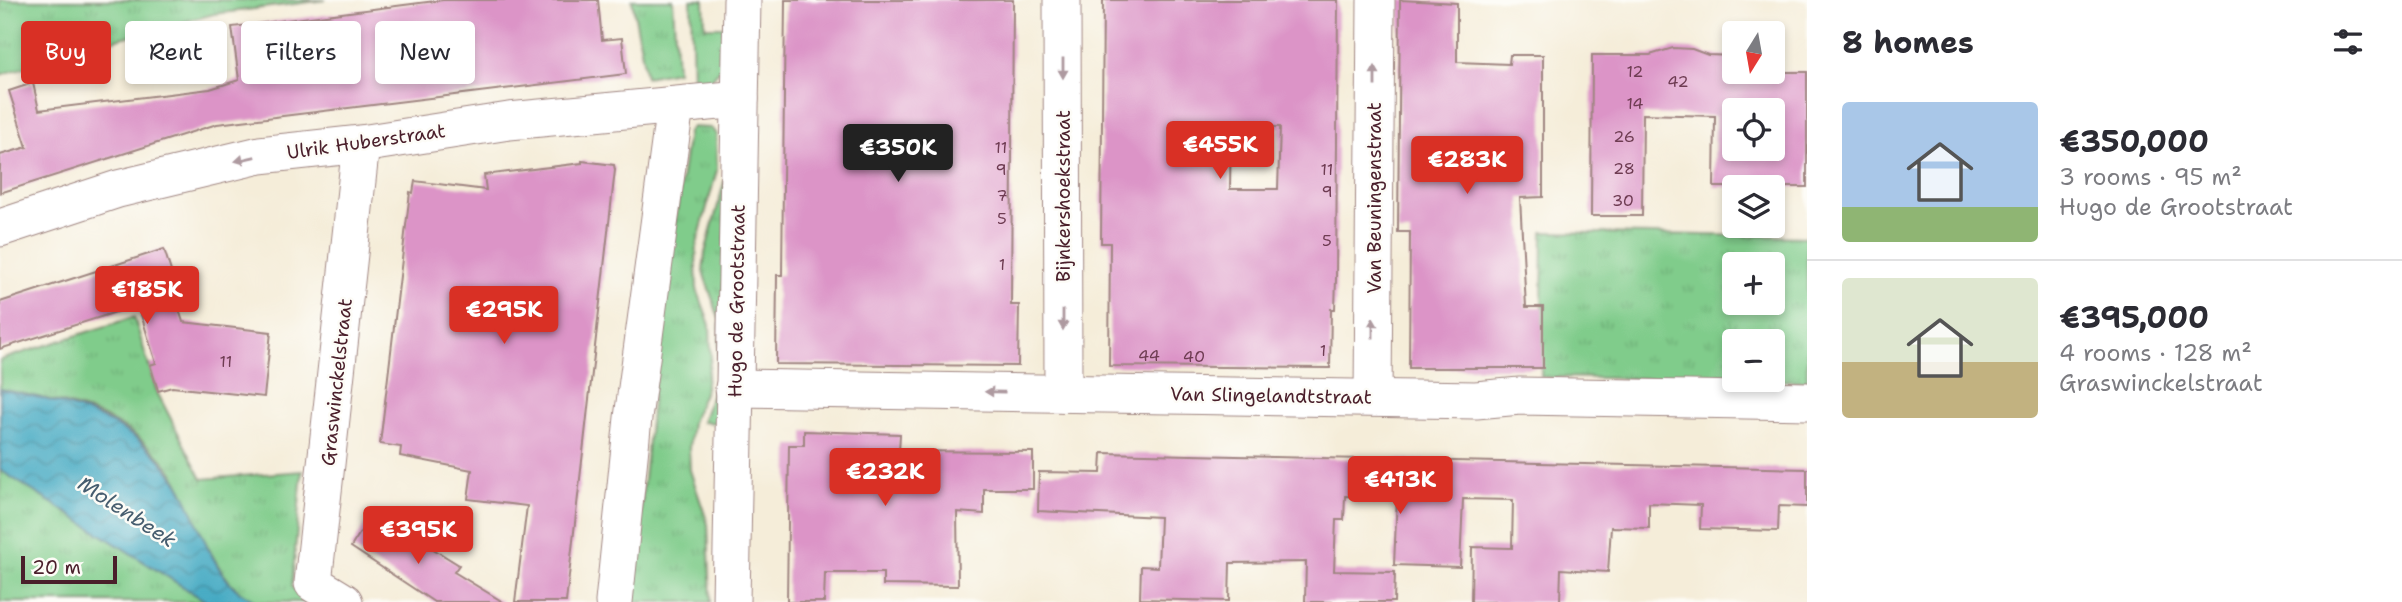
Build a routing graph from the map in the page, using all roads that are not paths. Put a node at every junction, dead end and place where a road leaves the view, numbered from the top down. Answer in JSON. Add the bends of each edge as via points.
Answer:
{"nodes":[{"id":1,"x":743,"y":0,"type":"edge"},
{"id":2,"x":1062,"y":0,"type":"edge"},
{"id":3,"x":1376,"y":0,"type":"edge"},
{"id":4,"x":740,"y":99,"type":"junction"},
{"id":5,"x":675,"y":106,"type":"junction"},
{"id":6,"x":361,"y":144,"type":"junction"},
{"id":7,"x":0,"y":228,"type":"edge"},
{"id":8,"x":734,"y":388,"type":"junction"},
{"id":9,"x":1063,"y":393,"type":"junction"},
{"id":10,"x":1373,"y":397,"type":"junction"},
{"id":11,"x":1807,"y":401,"type":"edge"},
{"id":12,"x":344,"y":602,"type":"edge"},
{"id":13,"x":614,"y":602,"type":"edge"},
{"id":14,"x":732,"y":602,"type":"edge"}],
"edges":[{"from":1,"to":4,"type":"street","name":"Hugo de Grootstraat"},
{"from":2,"to":9,"type":"street","name":"Bijnkershoekstraat","one_way":true},
{"from":10,"to":3,"type":"street","name":"Van Beuningenstraat","one_way":true},
{"from":4,"to":5,"type":"street","name":"Ulrik Huberstraat"},
{"from":4,"to":8,"type":"street","name":"Hugo de Grootstraat"},
{"from":5,"to":6,"type":"street","name":"Ulrik Huberstraat","via":[[509,121]]},
{"from":5,"to":13,"type":"street","via":[[633,418]]},
{"from":6,"to":7,"type":"street","name":"Ulrik Huberstraat","one_way":true,"via":[[247,158],[118,189]]},
{"from":6,"to":12,"type":"street","name":"Graswinckelstraat","via":[[313,583]]},
{"from":9,"to":8,"type":"street","name":"Van Slingelandtstraat","one_way":true},
{"from":8,"to":14,"type":"street","name":"Hugo de Grootstraat"},
{"from":9,"to":10,"type":"street","name":"Van Slingelandtstraat"},
{"from":10,"to":11,"type":"street","name":"Van Slingelandtstraat"}]}
